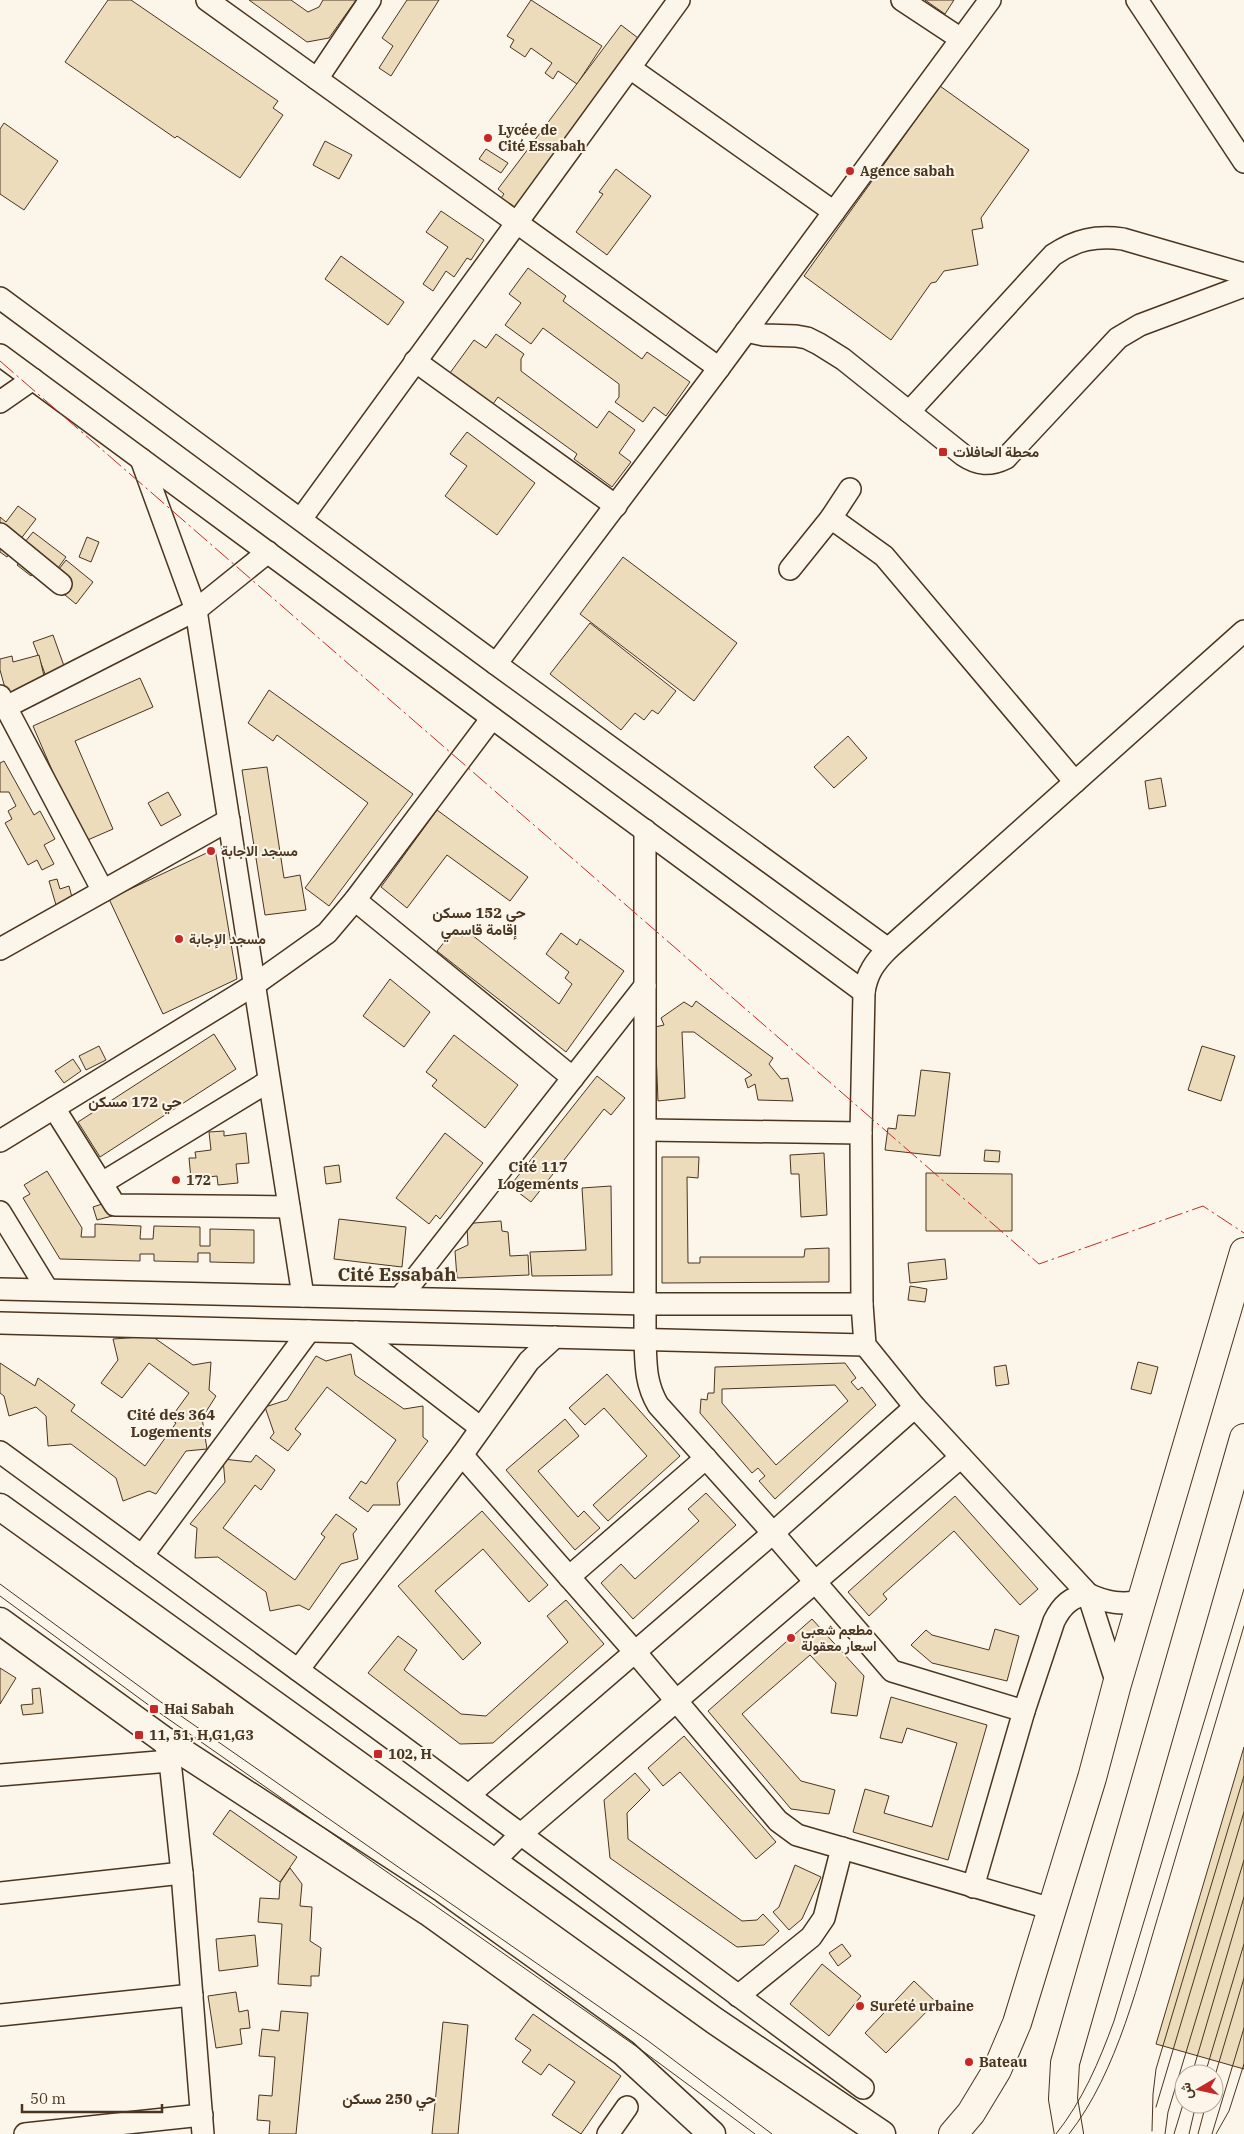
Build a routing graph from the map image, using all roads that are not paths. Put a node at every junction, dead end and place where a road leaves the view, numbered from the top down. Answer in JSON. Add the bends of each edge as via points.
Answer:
{"nodes":[{"id":1,"x":207,"y":0,"type":"edge"},
{"id":2,"x":370,"y":0,"type":"edge"},
{"id":3,"x":679,"y":0,"type":"edge"},
{"id":4,"x":902,"y":0,"type":"edge"},
{"id":5,"x":990,"y":0,"type":"edge"},
{"id":6,"x":1137,"y":0,"type":"edge"},
{"id":7,"x":961,"y":39,"type":"junction"},
{"id":8,"x":630,"y":68,"type":"junction"},
{"id":9,"x":317,"y":79,"type":"junction"},
{"id":10,"x":1244,"y":162,"type":"edge"},
{"id":11,"x":834,"y":212,"type":"junction"},
{"id":12,"x":517,"y":222,"type":"junction"},
{"id":13,"x":1244,"y":274,"type":"edge"},
{"id":14,"x":1244,"y":286,"type":"edge"},
{"id":15,"x":0,"y":298,"type":"edge"},
{"id":16,"x":746,"y":331,"type":"junction"},
{"id":17,"x":0,"y":355,"type":"edge"},
{"id":18,"x":415,"y":362,"type":"junction"},
{"id":19,"x":719,"y":368,"type":"junction"},
{"id":20,"x":33,"y":379,"type":"junction"},
{"id":21,"x":0,"y":402,"type":"edge"},
{"id":22,"x":910,"y":412,"type":"junction"},
{"id":23,"x":141,"y":459,"type":"junction"},
{"id":24,"x":850,"y":489,"type":"dead end"},
{"id":25,"x":616,"y":506,"type":"junction"},
{"id":26,"x":831,"y":518,"type":"junction"},
{"id":27,"x":301,"y":519,"type":"junction"},
{"id":28,"x":0,"y":534,"type":"edge"},
{"id":29,"x":268,"y":552,"type":"junction"},
{"id":30,"x":790,"y":569,"type":"dead end"},
{"id":31,"x":61,"y":584,"type":"dead end"},
{"id":32,"x":196,"y":610,"type":"junction"},
{"id":33,"x":1244,"y":631,"type":"edge"},
{"id":34,"x":496,"y":664,"type":"junction"},
{"id":35,"x":5,"y":714,"type":"edge"},
{"id":36,"x":492,"y":718,"type":"junction"},
{"id":37,"x":1075,"y":782,"type":"junction"},
{"id":38,"x":229,"y":820,"type":"junction"},
{"id":39,"x":645,"y":830,"type":"junction"},
{"id":40,"x":103,"y":891,"type":"junction"},
{"id":41,"x":356,"y":900,"type":"junction"},
{"id":42,"x":888,"y":948,"type":"junction"},
{"id":43,"x":0,"y":949,"type":"edge"},
{"id":44,"x":254,"y":985,"type":"junction"},
{"id":45,"x":645,"y":986,"type":"junction"},
{"id":46,"x":864,"y":992,"type":"junction"},
{"id":47,"x":573,"y":1078,"type":"junction"},
{"id":48,"x":269,"y":1081,"type":"junction"},
{"id":49,"x":54,"y":1108,"type":"junction"},
{"id":50,"x":646,"y":1130,"type":"junction"},
{"id":51,"x":861,"y":1133,"type":"junction"},
{"id":52,"x":0,"y":1141,"type":"edge"},
{"id":53,"x":102,"y":1183,"type":"junction"},
{"id":54,"x":289,"y":1207,"type":"junction"},
{"id":55,"x":0,"y":1212,"type":"edge"},
{"id":56,"x":1244,"y":1252,"type":"edge"},
{"id":57,"x":0,"y":1289,"type":"edge"},
{"id":58,"x":47,"y":1289,"type":"junction"},
{"id":59,"x":303,"y":1296,"type":"junction"},
{"id":60,"x":400,"y":1298,"type":"junction"},
{"id":61,"x":646,"y":1304,"type":"junction"},
{"id":62,"x":862,"y":1304,"type":"junction"},
{"id":63,"x":1,"y":1324,"type":"edge"},
{"id":64,"x":309,"y":1331,"type":"junction"},
{"id":65,"x":356,"y":1332,"type":"junction"},
{"id":66,"x":555,"y":1337,"type":"junction"},
{"id":67,"x":645,"y":1340,"type":"junction"},
{"id":68,"x":865,"y":1345,"type":"junction"},
{"id":69,"x":915,"y":1407,"type":"junction"},
{"id":70,"x":481,"y":1428,"type":"junction"},
{"id":71,"x":1244,"y":1438,"type":"edge"},
{"id":72,"x":0,"y":1452,"type":"edge"},
{"id":73,"x":462,"y":1455,"type":"junction"},
{"id":74,"x":961,"y":1457,"type":"junction"},
{"id":75,"x":706,"y":1458,"type":"junction"},
{"id":76,"x":0,"y":1507,"type":"edge"},
{"id":77,"x":773,"y":1533,"type":"junction"},
{"id":78,"x":142,"y":1556,"type":"junction"},
{"id":79,"x":569,"y":1576,"type":"junction"},
{"id":80,"x":816,"y":1582,"type":"junction"},
{"id":81,"x":1088,"y":1594,"type":"junction"},
{"id":82,"x":1142,"y":1601,"type":"junction"},
{"id":83,"x":4,"y":1627,"type":"edge"},
{"id":84,"x":635,"y":1652,"type":"junction"},
{"id":85,"x":298,"y":1670,"type":"junction"},
{"id":86,"x":1117,"y":1684,"type":"junction"},
{"id":87,"x":677,"y":1700,"type":"junction"},
{"id":88,"x":1024,"y":1711,"type":"junction"},
{"id":89,"x":167,"y":1751,"type":"junction"},
{"id":90,"x":0,"y":1775,"type":"edge"},
{"id":91,"x":469,"y":1795,"type":"junction"},
{"id":92,"x":521,"y":1834,"type":"junction"},
{"id":93,"x":842,"y":1848,"type":"junction"},
{"id":94,"x":493,"y":1862,"type":"junction"},
{"id":95,"x":182,"y":1873,"type":"junction"},
{"id":96,"x":973,"y":1887,"type":"junction"},
{"id":97,"x":0,"y":1893,"type":"edge"},
{"id":98,"x":1052,"y":1910,"type":"junction"},
{"id":99,"x":192,"y":1995,"type":"junction"},
{"id":100,"x":738,"y":1996,"type":"junction"},
{"id":101,"x":0,"y":2015,"type":"edge"},
{"id":102,"x":863,"y":2088,"type":"dead end"},
{"id":103,"x":626,"y":2107,"type":"dead end"},
{"id":104,"x":202,"y":2125,"type":"edge"},
{"id":105,"x":25,"y":2134,"type":"edge"},
{"id":106,"x":608,"y":2134,"type":"edge"},
{"id":107,"x":712,"y":2134,"type":"edge"},
{"id":108,"x":882,"y":2134,"type":"edge"},
{"id":109,"x":953,"y":2134,"type":"edge"},
{"id":110,"x":1069,"y":2134,"type":"edge"}],
"edges":[{"from":1,"to":9,"type":"street"},
{"from":2,"to":9,"type":"street"},
{"from":3,"to":8,"type":"street"},
{"from":4,"to":7,"type":"street"},
{"from":5,"to":7,"type":"street"},
{"from":6,"to":10,"type":"street"},
{"from":7,"to":11,"type":"street"},
{"from":8,"to":11,"type":"street"},
{"from":8,"to":12,"type":"street"},
{"from":9,"to":12,"type":"street"},
{"from":11,"to":16,"type":"street"},
{"from":12,"to":18,"type":"street"},
{"from":12,"to":19,"type":"street"},
{"from":13,"to":22,"type":"street","via":[[1108,237],[1078,241],[1053,255]]},
{"from":14,"to":22,"type":"street","via":[[1140,326],[1118,338],[1015,450],[996,463],[972,461]]},
{"from":15,"to":27,"type":"street"},
{"from":16,"to":19,"type":"street"},
{"from":16,"to":22,"type":"street","via":[[807,338],[843,360]]},
{"from":17,"to":20,"type":"street"},
{"from":18,"to":25,"type":"street"},
{"from":18,"to":27,"type":"street"},
{"from":19,"to":25,"type":"street"},
{"from":20,"to":21,"type":"street"},
{"from":20,"to":23,"type":"street"},
{"from":23,"to":29,"type":"street"},
{"from":23,"to":32,"type":"street"},
{"from":24,"to":26,"type":"street"},
{"from":25,"to":34,"type":"street"},
{"from":26,"to":30,"type":"street"},
{"from":26,"to":37,"type":"street","via":[[884,556]]},
{"from":27,"to":34,"type":"street"},
{"from":28,"to":31,"type":"street"},
{"from":29,"to":32,"type":"street"},
{"from":29,"to":36,"type":"street"},
{"from":32,"to":35,"type":"street"},
{"from":32,"to":38,"type":"street"},
{"from":33,"to":37,"type":"street"},
{"from":34,"to":42,"type":"street"},
{"from":35,"to":40,"type":"street"},
{"from":36,"to":39,"type":"street"},
{"from":36,"to":41,"type":"street"},
{"from":37,"to":42,"type":"street"},
{"from":38,"to":40,"type":"street"},
{"from":38,"to":44,"type":"street"},
{"from":39,"to":45,"type":"street"},
{"from":39,"to":46,"type":"street"},
{"from":40,"to":43,"type":"street"},
{"from":41,"to":44,"type":"street","via":[[326,933]]},
{"from":41,"to":47,"type":"street"},
{"from":42,"to":46,"type":"street","via":[[867,977]]},
{"from":44,"to":48,"type":"street"},
{"from":44,"to":49,"type":"street"},
{"from":45,"to":47,"type":"street"},
{"from":45,"to":50,"type":"street"},
{"from":46,"to":51,"type":"street"},
{"from":47,"to":60,"type":"street"},
{"from":48,"to":53,"type":"street"},
{"from":48,"to":54,"type":"street"},
{"from":49,"to":52,"type":"street"},
{"from":49,"to":53,"type":"street"},
{"from":50,"to":51,"type":"street"},
{"from":50,"to":61,"type":"street"},
{"from":51,"to":62,"type":"street"},
{"from":53,"to":54,"type":"street","via":[[115,1205]]},
{"from":54,"to":59,"type":"street"},
{"from":55,"to":58,"type":"street"},
{"from":56,"to":82,"type":"highway"},
{"from":57,"to":58,"type":"street"},
{"from":58,"to":59,"type":"street"},
{"from":59,"to":60,"type":"street"},
{"from":60,"to":61,"type":"street"},
{"from":61,"to":62,"type":"street"},
{"from":61,"to":67,"type":"street"},
{"from":62,"to":68,"type":"street"},
{"from":63,"to":64,"type":"street"},
{"from":64,"to":65,"type":"street"},
{"from":64,"to":78,"type":"street"},
{"from":65,"to":66,"type":"street"},
{"from":65,"to":70,"type":"street"},
{"from":66,"to":67,"type":"street"},
{"from":66,"to":70,"type":"street","via":[[529,1362]]},
{"from":67,"to":68,"type":"street"},
{"from":67,"to":75,"type":"street","via":[[650,1391],[658,1405]]},
{"from":68,"to":69,"type":"street"},
{"from":69,"to":74,"type":"street"},
{"from":69,"to":77,"type":"street"},
{"from":70,"to":73,"type":"street"},
{"from":71,"to":110,"type":"highway","via":[[1065,2063],[1063,2099]]},
{"from":72,"to":78,"type":"street"},
{"from":73,"to":79,"type":"street"},
{"from":73,"to":85,"type":"street"},
{"from":74,"to":80,"type":"street"},
{"from":74,"to":81,"type":"street"},
{"from":75,"to":77,"type":"street"},
{"from":75,"to":79,"type":"street"},
{"from":76,"to":94,"type":"main road"},
{"from":77,"to":80,"type":"street"},
{"from":77,"to":84,"type":"street"},
{"from":78,"to":85,"type":"street"},
{"from":79,"to":84,"type":"street"},
{"from":80,"to":87,"type":"street"},
{"from":80,"to":88,"type":"street","via":[[892,1671]]},
{"from":81,"to":82,"type":"street","via":[[1114,1603]]},
{"from":81,"to":86,"type":"street"},
{"from":81,"to":88,"type":"street","via":[[1077,1596],[1059,1610]]},
{"from":82,"to":86,"type":"highway"},
{"from":83,"to":89,"type":"main road"},
{"from":84,"to":87,"type":"street"},
{"from":84,"to":91,"type":"street"},
{"from":85,"to":91,"type":"street"},
{"from":86,"to":98,"type":"highway"},
{"from":87,"to":92,"type":"street"},
{"from":87,"to":93,"type":"street","via":[[778,1821],[797,1835]]},
{"from":88,"to":96,"type":"street"},
{"from":89,"to":90,"type":"street"},
{"from":89,"to":95,"type":"street"},
{"from":89,"to":107,"type":"main road","via":[[452,1929],[624,2053]]},
{"from":91,"to":92,"type":"street"},
{"from":92,"to":94,"type":"street"},
{"from":92,"to":100,"type":"street"},
{"from":93,"to":96,"type":"street"},
{"from":93,"to":100,"type":"street","via":[[824,1918],[810,1937]]},
{"from":94,"to":108,"type":"main road","via":[[715,2021]]},
{"from":95,"to":97,"type":"street"},
{"from":95,"to":99,"type":"street"},
{"from":96,"to":98,"type":"street"},
{"from":98,"to":109,"type":"highway","via":[[1017,2023],[997,2070],[971,2113]]},
{"from":99,"to":101,"type":"street"},
{"from":99,"to":104,"type":"street"},
{"from":100,"to":102,"type":"street"},
{"from":103,"to":106,"type":"street"},
{"from":104,"to":105,"type":"street"}]}
